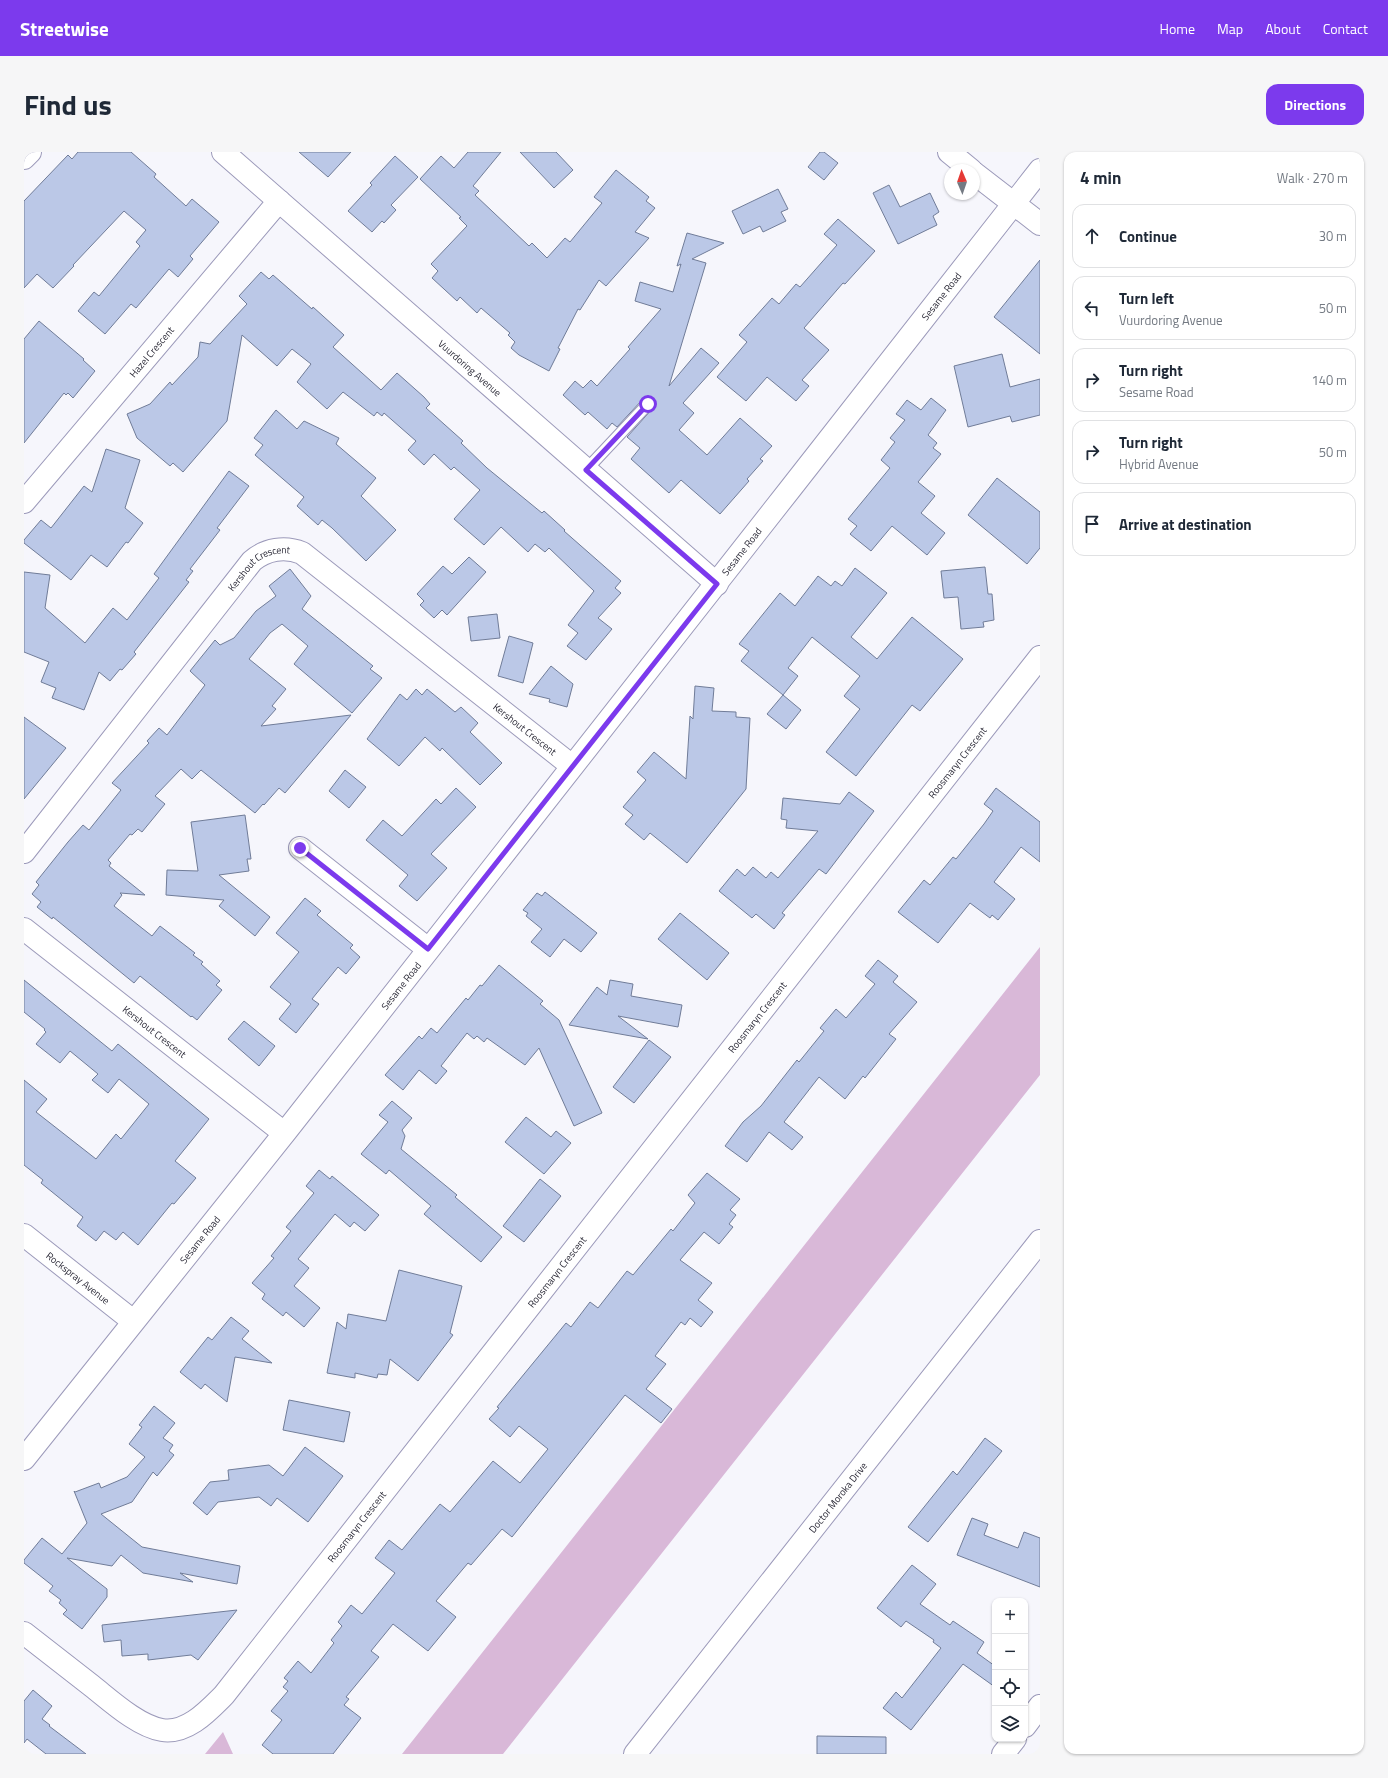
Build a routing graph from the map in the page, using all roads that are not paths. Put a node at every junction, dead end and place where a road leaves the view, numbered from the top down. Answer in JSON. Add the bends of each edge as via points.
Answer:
{"nodes":[{"id":1,"x":30,"y":152,"type":"edge"},
{"id":2,"x":223,"y":152,"type":"edge"},
{"id":3,"x":948,"y":152,"type":"edge"},
{"id":4,"x":24,"y":158,"type":"edge"},
{"id":5,"x":963,"y":164,"type":"edge"},
{"id":6,"x":1040,"y":170,"type":"edge"},
{"id":7,"x":980,"y":178,"type":"edge"},
{"id":8,"x":279,"y":201,"type":"junction"},
{"id":9,"x":1013,"y":204,"type":"junction"},
{"id":10,"x":1040,"y":224,"type":"edge"},
{"id":11,"x":648,"y":404,"type":"dead end"},
{"id":12,"x":586,"y":470,"type":"junction"},
{"id":13,"x":24,"y":502,"type":"edge"},
{"id":14,"x":717,"y":584,"type":"junction"},
{"id":15,"x":1040,"y":657,"type":"edge"},
{"id":16,"x":572,"y":766,"type":"junction"},
{"id":17,"x":300,"y":848,"type":"dead end"},
{"id":18,"x":24,"y":852,"type":"edge"},
{"id":19,"x":24,"y":929,"type":"edge"},
{"id":20,"x":428,"y":949,"type":"junction"},
{"id":21,"x":284,"y":1133,"type":"junction"},
{"id":22,"x":24,"y":1235,"type":"edge"},
{"id":23,"x":1040,"y":1241,"type":"edge"},
{"id":24,"x":132,"y":1321,"type":"junction"},
{"id":25,"x":24,"y":1459,"type":"edge"},
{"id":26,"x":24,"y":1633,"type":"edge"},
{"id":27,"x":1040,"y":1706,"type":"edge"},
{"id":28,"x":1028,"y":1722,"type":"edge"},
{"id":29,"x":1013,"y":1742,"type":"edge"},
{"id":30,"x":635,"y":1754,"type":"edge"},
{"id":31,"x":1003,"y":1754,"type":"edge"}],
"edges":[{"from":1,"to":4,"type":"street"},
{"from":2,"to":8,"type":"street","name":"Vuurdoring Avenue"},
{"from":3,"to":5,"type":"street"},
{"from":6,"to":9,"type":"street","name":"Sesame Road"},
{"from":7,"to":9,"type":"street"},
{"from":8,"to":12,"type":"street","name":"Vuurdoring Avenue"},
{"from":8,"to":13,"type":"street","name":"Hazel Crescent"},
{"from":9,"to":10,"type":"street"},
{"from":9,"to":14,"type":"street","name":"Sesame Road"},
{"from":11,"to":12,"type":"lane"},
{"from":12,"to":14,"type":"street","name":"Vuurdoring Avenue"},
{"from":14,"to":16,"type":"street","name":"Sesame Road"},
{"from":15,"to":26,"type":"street","name":"Roosmaryn Crescent","via":[[224,1695],[205,1715],[177,1729],[163,1730],[148,1726]]},
{"from":16,"to":18,"type":"street","name":"Kershout Crescent","via":[[302,553],[292,549],[278,549],[252,561]]},
{"from":16,"to":20,"type":"street","name":"Sesame Road"},
{"from":17,"to":20,"type":"street"},
{"from":19,"to":21,"type":"street","name":"Kershout Crescent"},
{"from":20,"to":21,"type":"street","name":"Sesame Road"},
{"from":21,"to":24,"type":"street","name":"Sesame Road"},
{"from":22,"to":24,"type":"street","name":"Rockspray Avenue"},
{"from":23,"to":30,"type":"street","name":"Doctor Moroka Drive"},
{"from":24,"to":25,"type":"street","name":"Sesame Road"},
{"from":27,"to":28,"type":"street"},
{"from":29,"to":31,"type":"street"}]}
